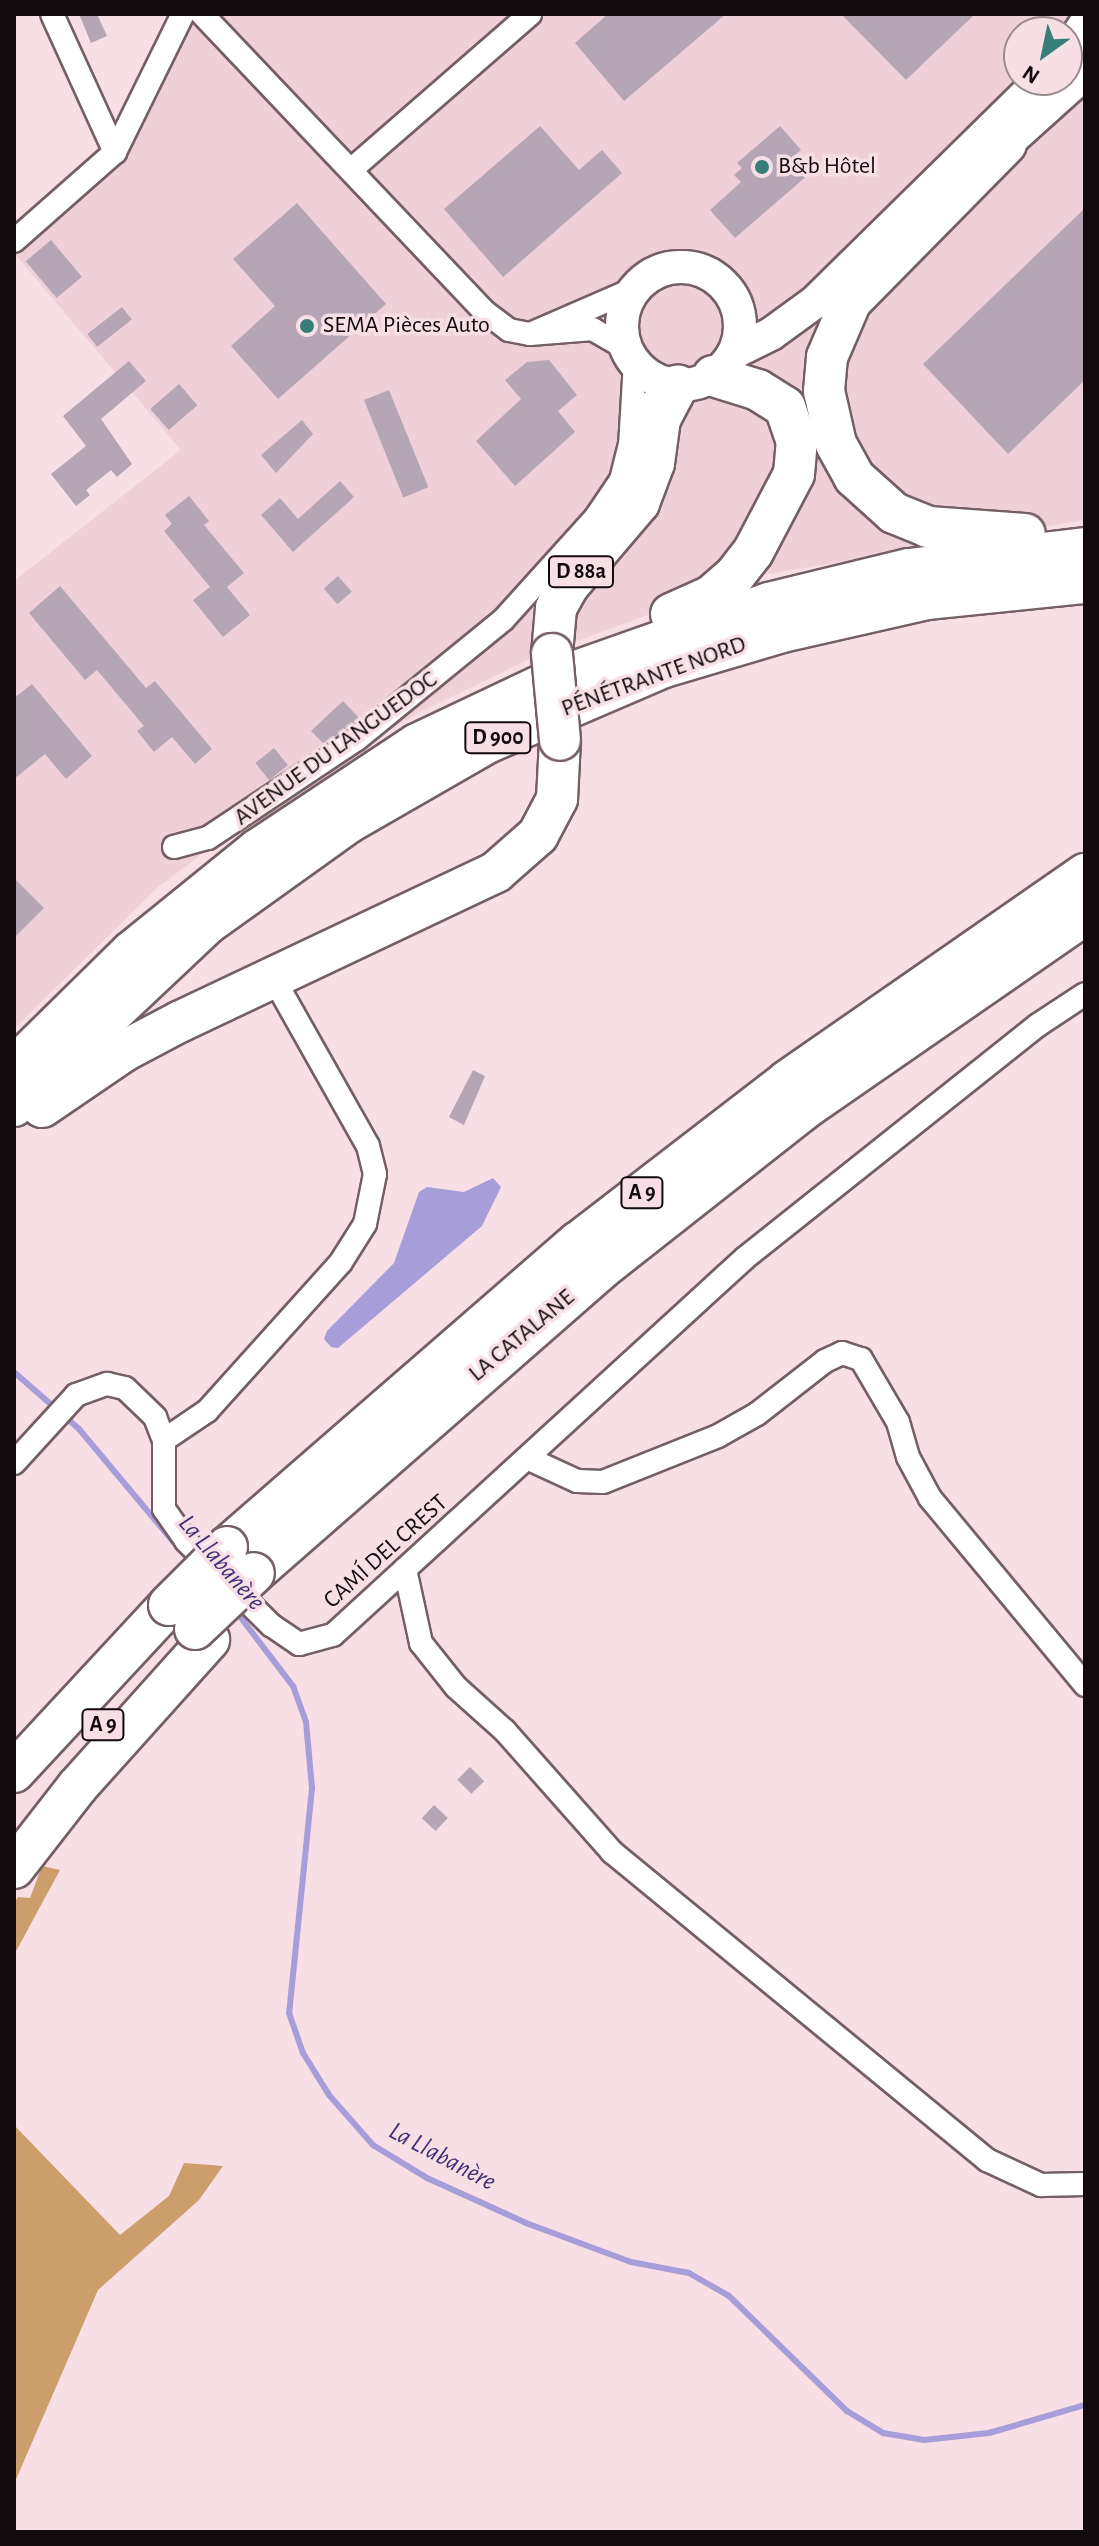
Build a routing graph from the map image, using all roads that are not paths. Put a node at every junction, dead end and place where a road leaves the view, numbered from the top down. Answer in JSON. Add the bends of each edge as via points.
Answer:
{"nodes":[{"id":1,"x":52,"y":14,"type":"edge"},
{"id":2,"x":183,"y":14,"type":"edge"},
{"id":3,"x":202,"y":14,"type":"edge"},
{"id":4,"x":530,"y":14,"type":"edge"},
{"id":5,"x":1085,"y":73,"type":"edge"},
{"id":6,"x":1025,"y":96,"type":"edge"},
{"id":7,"x":1006,"y":144,"type":"junction"},
{"id":8,"x":115,"y":152,"type":"junction"},
{"id":9,"x":958,"y":164,"type":"junction"},
{"id":10,"x":352,"y":169,"type":"junction"},
{"id":11,"x":14,"y":241,"type":"edge"},
{"id":12,"x":634,"y":289,"type":"junction"},
{"id":13,"x":735,"y":299,"type":"junction"},
{"id":14,"x":815,"y":302,"type":"junction"},
{"id":15,"x":530,"y":334,"type":"junction"},
{"id":16,"x":631,"y":356,"type":"junction"},
{"id":17,"x":698,"y":374,"type":"junction"},
{"id":18,"x":630,"y":445,"type":"junction"},
{"id":19,"x":1085,"y":530,"type":"edge"},
{"id":20,"x":1085,"y":548,"type":"edge"},
{"id":21,"x":1085,"y":583,"type":"edge"},
{"id":22,"x":417,"y":744,"type":"junction"},
{"id":23,"x":174,"y":847,"type":"dead end"},
{"id":24,"x":1085,"y":874,"type":"edge"},
{"id":25,"x":1085,"y":915,"type":"edge"},
{"id":26,"x":1085,"y":994,"type":"edge"},
{"id":27,"x":283,"y":995,"type":"dead end"},
{"id":28,"x":14,"y":1067,"type":"edge"},
{"id":29,"x":14,"y":1106,"type":"edge"},
{"id":30,"x":14,"y":1130,"type":"edge"},
{"id":31,"x":164,"y":1440,"type":"junction"},
{"id":32,"x":527,"y":1458,"type":"junction"},
{"id":33,"x":14,"y":1463,"type":"edge"},
{"id":34,"x":249,"y":1568,"type":"junction"},
{"id":35,"x":405,"y":1569,"type":"junction"},
{"id":36,"x":191,"y":1625,"type":"junction"},
{"id":37,"x":1085,"y":1685,"type":"edge"},
{"id":38,"x":14,"y":1772,"type":"edge"},
{"id":39,"x":14,"y":1822,"type":"edge"},
{"id":40,"x":14,"y":1868,"type":"edge"},
{"id":41,"x":1085,"y":2184,"type":"edge"}],
"edges":[{"from":1,"to":8,"type":"street"},
{"from":2,"to":8,"type":"street"},
{"from":3,"to":10,"type":"street"},
{"from":4,"to":10,"type":"street"},
{"from":5,"to":7,"type":"main road"},
{"from":6,"to":9,"type":"main road"},
{"from":7,"to":9,"type":"main road"},
{"from":7,"to":19,"type":"highway","via":[[851,301],[827,357],[827,418],[854,477],[906,518],[964,533]]},
{"from":8,"to":11,"type":"street"},
{"from":9,"to":14,"type":"main road"},
{"from":10,"to":15,"type":"street","via":[[485,312],[509,330]]},
{"from":12,"to":13,"type":"main road","via":[[667,268],[687,267],[707,272]]},
{"from":12,"to":15,"type":"street"},
{"from":12,"to":16,"type":"main road","via":[[623,318]]},
{"from":13,"to":14,"type":"main road","via":[[789,312]]},
{"from":13,"to":17,"type":"main road","via":[[740,316]]},
{"from":14,"to":17,"type":"main road","via":[[771,334]]},
{"from":15,"to":16,"type":"street","via":[[593,329]]},
{"from":16,"to":17,"type":"main road"},
{"from":16,"to":18,"type":"street","name":"AVENUE DU LANGUEDOC"},
{"from":17,"to":18,"type":"street","name":"AVENUE DU LANGUEDOC"},
{"from":17,"to":22,"type":"highway","via":[[758,390],[785,407],[797,442],[794,474],[779,507],[735,575],[711,596],[565,662]]},
{"from":17,"to":30,"type":"highway","number":"D 88a","bridge":true,"via":[[660,419],[654,463],[639,503],[569,585],[551,627],[560,740],[557,799],[538,835],[496,872],[124,1051],[64,1088]]},
{"from":18,"to":23,"type":"street","name":"AVENUE DU LANGUEDOC","via":[[621,480],[596,517],[503,620],[357,739],[219,831]]},
{"from":20,"to":22,"type":"highway","name":"PÉNÉTRANTE NORD","number":"D 900","via":[[909,569],[769,603],[559,677]]},
{"from":21,"to":29,"type":"highway","name":"PÉNÉTRANTE NORD","number":"D 900","via":[[927,599],[782,632],[664,667],[489,742],[348,823],[207,924]]},
{"from":22,"to":28,"type":"highway","name":"PÉNÉTRANTE NORD","number":"D 900","via":[[257,850],[131,952]]},
{"from":24,"to":34,"type":"highway","name":"LA CATALANE","number":"A 9","via":[[787,1081],[577,1243]]},
{"from":25,"to":34,"type":"highway","name":"LA CATALANE","number":"A 9","via":[[803,1110],[448,1398]]},
{"from":26,"to":32,"type":"street","name":"CAMÍ DEL CREST","via":[[745,1258]]},
{"from":27,"to":31,"type":"street","via":[[368,1146],[375,1174],[365,1224],[341,1262],[207,1411]]},
{"from":31,"to":33,"type":"street","via":[[155,1417],[125,1388],[107,1384],[76,1395]]},
{"from":31,"to":35,"type":"street","name":"CAMÍ DEL CREST","via":[[164,1509],[186,1541],[299,1644],[333,1635]]},
{"from":32,"to":35,"type":"street","name":"CAMÍ DEL CREST"},
{"from":32,"to":37,"type":"street","via":[[577,1481],[603,1482],[718,1436],[757,1414],[825,1361],[842,1353],[861,1359],[898,1422],[908,1457],[930,1498]]},
{"from":34,"to":36,"type":"highway","name":"LA CATALANE","number":"A 9","bridge":true},
{"from":35,"to":41,"type":"street","via":[[421,1643],[612,1852],[987,2160],[1041,2185]]},
{"from":36,"to":38,"type":"highway","name":"LA CATALANE","number":"A 9"},
{"from":36,"to":39,"type":"highway","name":"LA CATALANE","number":"A 9"},
{"from":36,"to":40,"type":"highway"}]}
